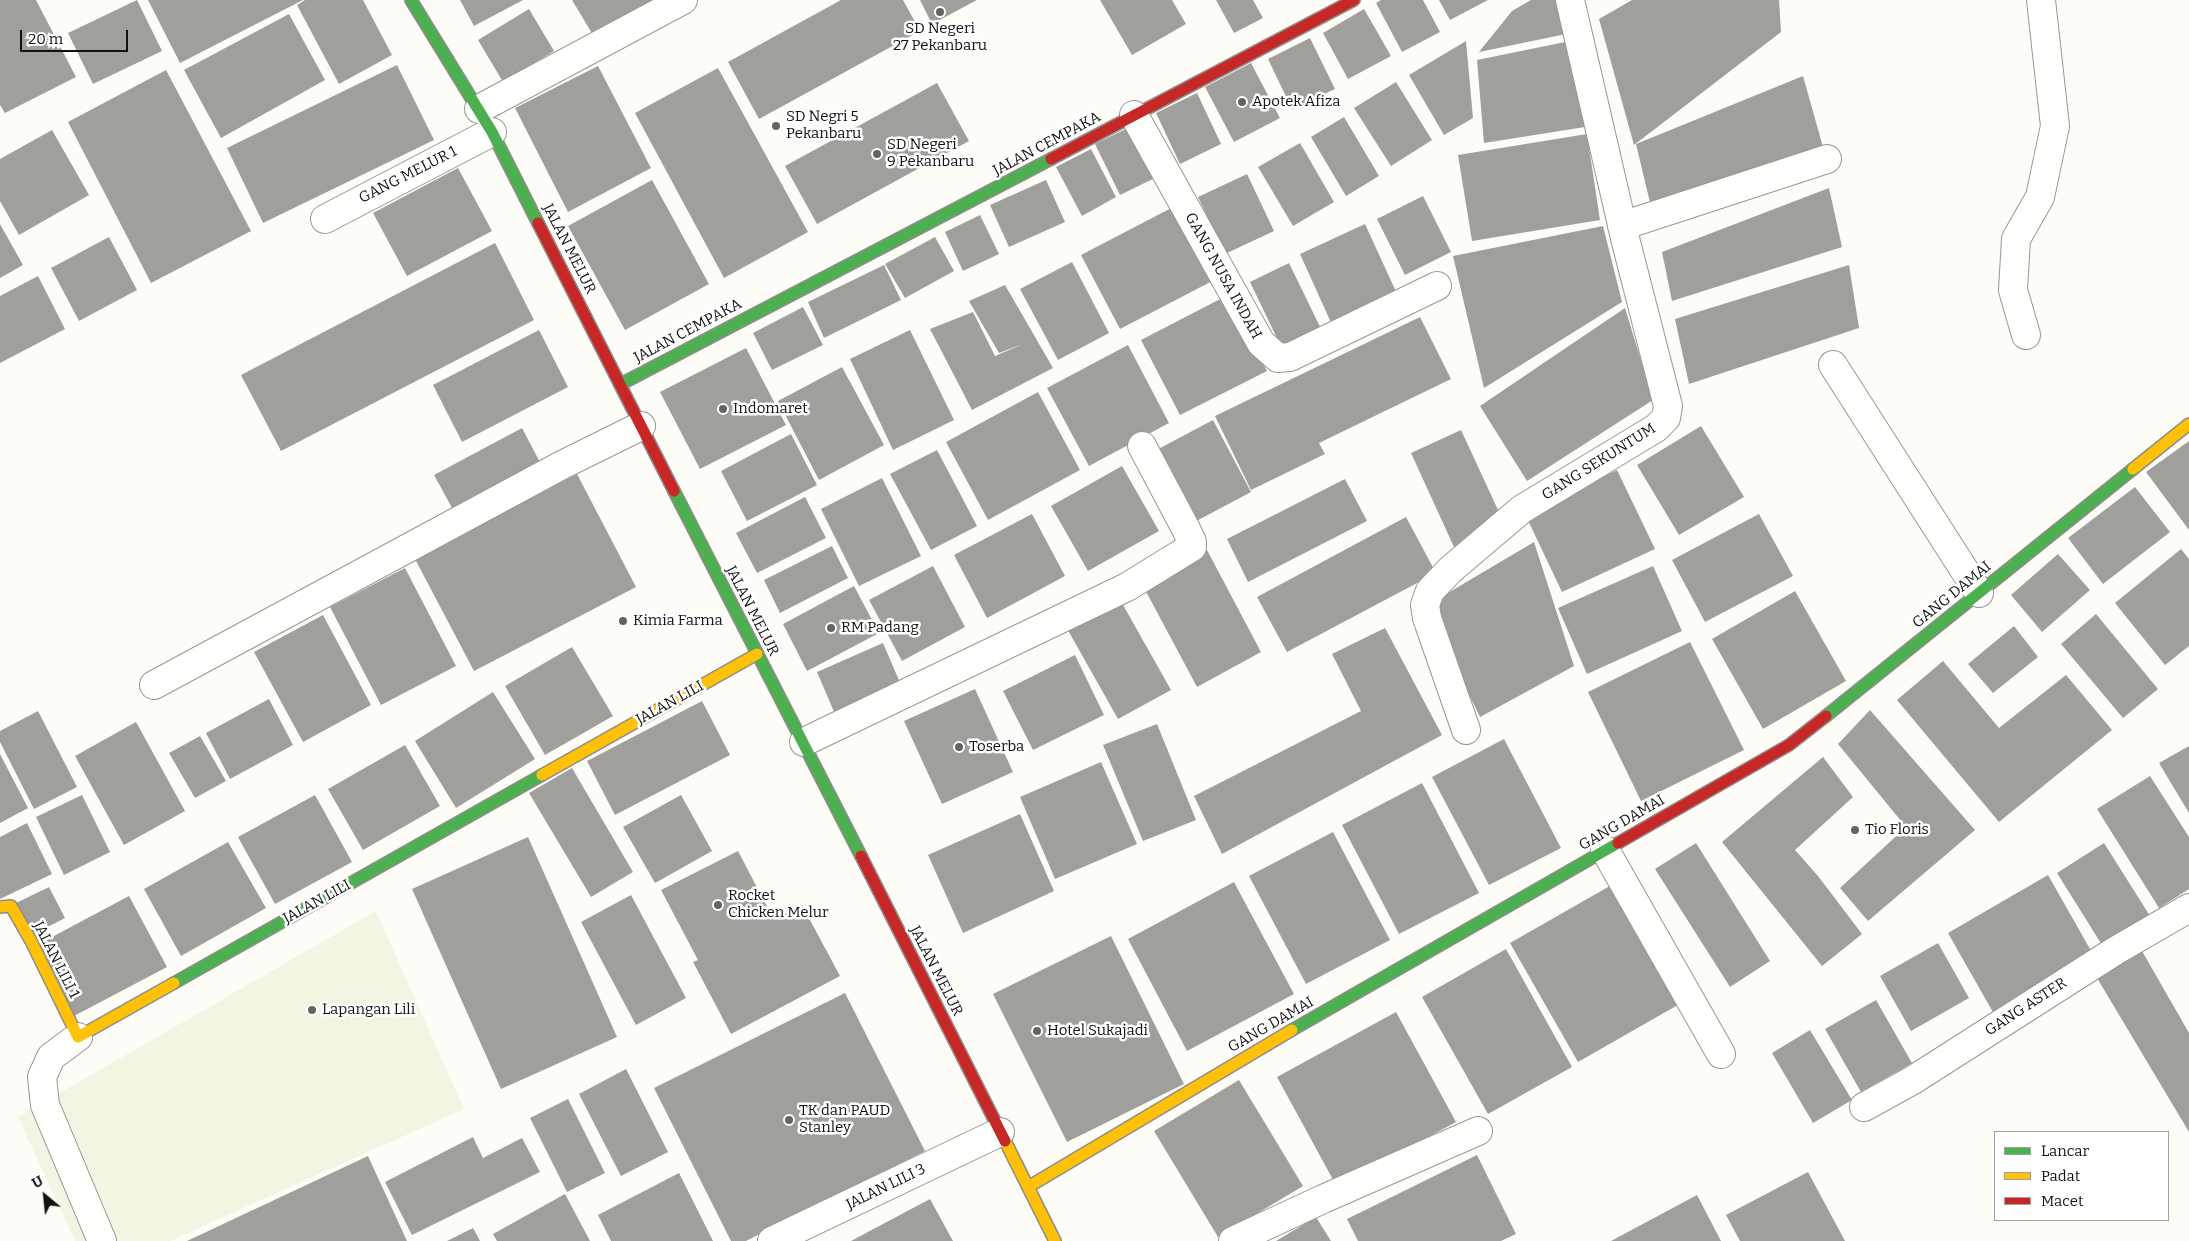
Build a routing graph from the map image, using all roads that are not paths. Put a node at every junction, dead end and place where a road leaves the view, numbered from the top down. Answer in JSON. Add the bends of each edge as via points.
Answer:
{"nodes":[{"id":1,"x":411,"y":0,"type":"edge"},
{"id":2,"x":683,"y":0,"type":"edge"},
{"id":3,"x":1354,"y":0,"type":"edge"},
{"id":4,"x":1570,"y":0,"type":"edge"},
{"id":5,"x":2041,"y":0,"type":"edge"},
{"id":6,"x":1134,"y":115,"type":"junction"},
{"id":7,"x":486,"y":120,"type":"junction"},
{"id":8,"x":1827,"y":159,"type":"dead end"},
{"id":9,"x":325,"y":219,"type":"dead end"},
{"id":10,"x":1622,"y":226,"type":"junction"},
{"id":11,"x":1436,"y":286,"type":"dead end"},
{"id":12,"x":2026,"y":335,"type":"dead end"},
{"id":13,"x":1833,"y":365,"type":"dead end"},
{"id":14,"x":621,"y":384,"type":"junction"},
{"id":15,"x":2189,"y":424,"type":"edge"},
{"id":16,"x":641,"y":426,"type":"junction"},
{"id":17,"x":1142,"y":446,"type":"dead end"},
{"id":18,"x":1979,"y":592,"type":"junction"},
{"id":19,"x":757,"y":654,"type":"junction"},
{"id":20,"x":154,"y":685,"type":"dead end"},
{"id":21,"x":1466,"y":730,"type":"dead end"},
{"id":22,"x":804,"y":742,"type":"junction"},
{"id":23,"x":1605,"y":850,"type":"junction"},
{"id":24,"x":0,"y":907,"type":"edge"},
{"id":25,"x":2189,"y":908,"type":"edge"},
{"id":26,"x":78,"y":1037,"type":"junction"},
{"id":27,"x":1721,"y":1054,"type":"dead end"},
{"id":28,"x":1864,"y":1107,"type":"dead end"},
{"id":29,"x":1478,"y":1131,"type":"dead end"},
{"id":30,"x":1000,"y":1132,"type":"junction"},
{"id":31,"x":1028,"y":1187,"type":"junction"},
{"id":32,"x":102,"y":1241,"type":"edge"},
{"id":33,"x":772,"y":1241,"type":"edge"},
{"id":34,"x":1055,"y":1241,"type":"edge"},
{"id":35,"x":1233,"y":1241,"type":"edge"}],
"edges":[{"from":1,"to":7,"type":"street","name":"JALAN MELUR"},
{"from":2,"to":7,"type":"street","name":"GANG MELUR 1"},
{"from":3,"to":6,"type":"street","name":"JALAN CEMPAKA"},
{"from":4,"to":10,"type":"street","name":"GANG SEKUNTUM"},
{"from":5,"to":12,"type":"street","via":[[2055,126],[2040,197],[2016,238],[2013,290]]},
{"from":6,"to":11,"type":"street","name":"GANG NUSA INDAH","via":[[1261,343],[1278,358],[1290,357]]},
{"from":6,"to":14,"type":"street","name":"JALAN CEMPAKA"},
{"from":7,"to":9,"type":"street","name":"GANG MELUR 1"},
{"from":7,"to":14,"type":"street","name":"JALAN MELUR"},
{"from":8,"to":10,"type":"street"},
{"from":10,"to":21,"type":"street","name":"GANG SEKUNTUM","via":[[1668,406],[1666,418],[1656,428],[1522,509],[1430,591],[1425,605],[1427,618]]},
{"from":13,"to":18,"type":"street"},
{"from":14,"to":16,"type":"street","name":"JALAN MELUR"},
{"from":15,"to":18,"type":"street","name":"GANG DAMAI"},
{"from":16,"to":19,"type":"street","name":"JALAN MELUR"},
{"from":16,"to":20,"type":"street","via":[[562,465]]},
{"from":17,"to":22,"type":"street","via":[[1186,529],[1192,547],[1128,587]]},
{"from":18,"to":23,"type":"street","name":"GANG DAMAI","via":[[1789,745]]},
{"from":19,"to":22,"type":"street","name":"JALAN MELUR"},
{"from":19,"to":26,"type":"street","name":"JALAN LILI"},
{"from":22,"to":30,"type":"street","name":"JALAN MELUR"},
{"from":23,"to":27,"type":"street"},
{"from":23,"to":31,"type":"street","name":"GANG DAMAI","via":[[1283,1035]]},
{"from":24,"to":26,"type":"street","name":"JALAN LILI 1","via":[[11,906]]},
{"from":25,"to":28,"type":"street","name":"GANG ASTER","via":[[2115,951],[1913,1080]]},
{"from":26,"to":32,"type":"street","name":"JALAN LILI","via":[[51,1057],[42,1077],[45,1105]]},
{"from":29,"to":35,"type":"street"},
{"from":30,"to":31,"type":"street","name":"JALAN MELUR"},
{"from":30,"to":33,"type":"street","name":"JALAN LILI 3"},
{"from":31,"to":34,"type":"street","name":"JALAN MELUR"}]}
